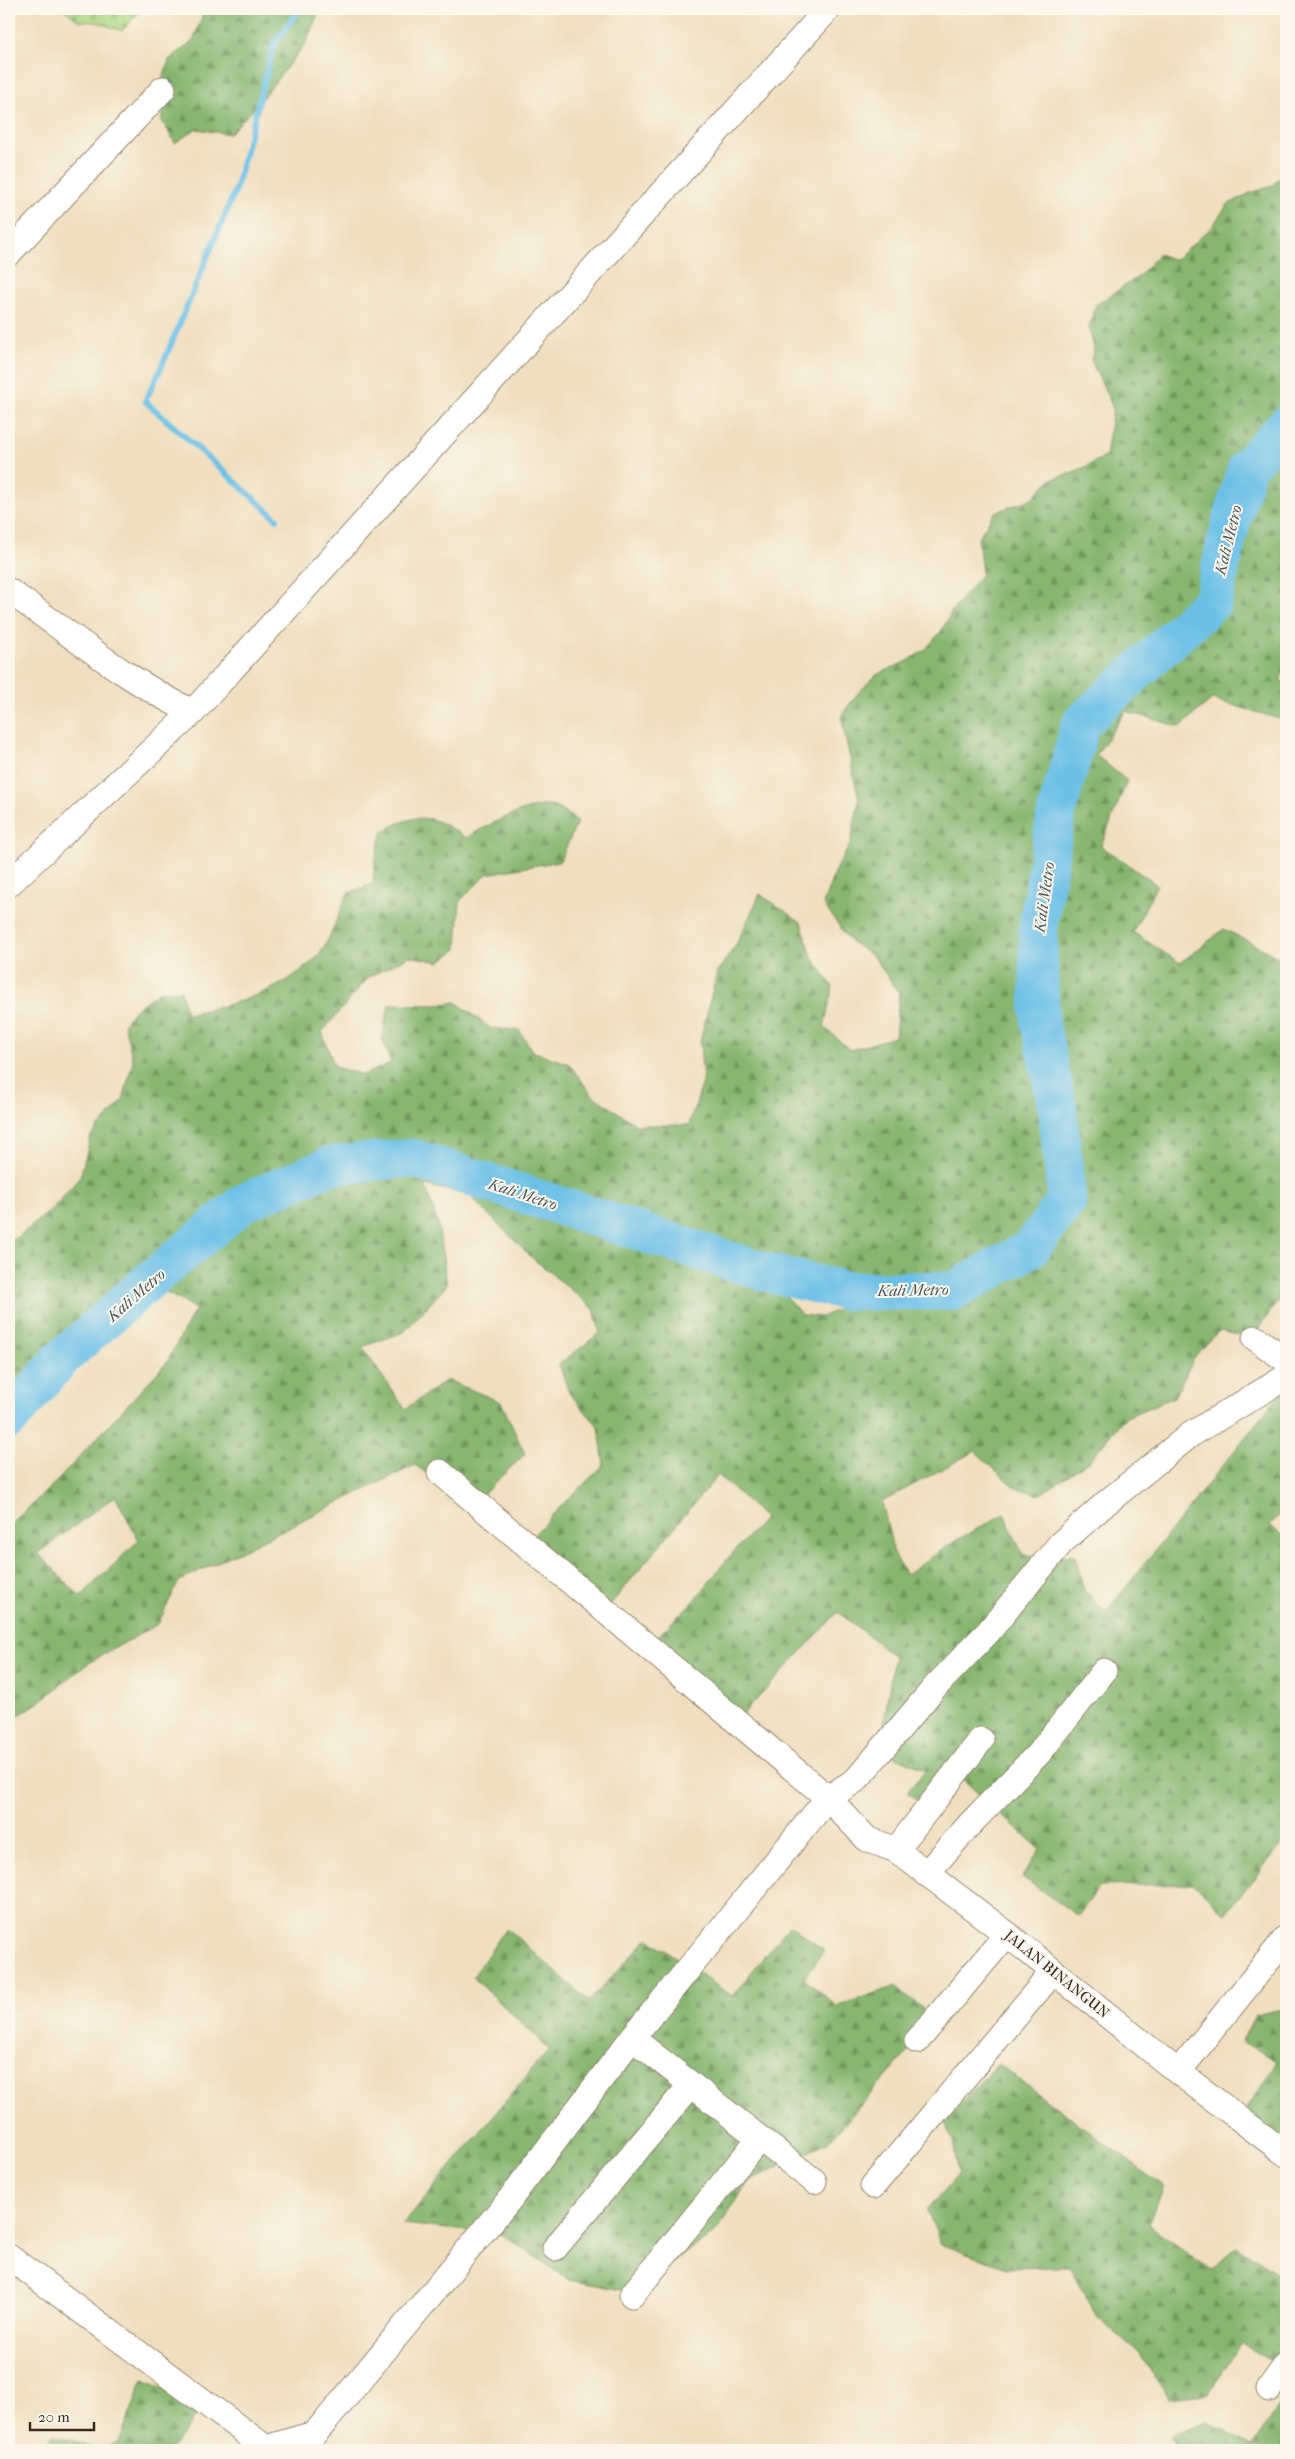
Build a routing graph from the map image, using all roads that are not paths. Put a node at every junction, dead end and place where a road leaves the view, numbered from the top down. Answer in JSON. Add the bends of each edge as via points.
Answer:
{"nodes":[{"id":1,"x":828,"y":9,"type":"edge"},
{"id":2,"x":163,"y":89,"type":"dead end"},
{"id":3,"x":9,"y":253,"type":"edge"},
{"id":4,"x":9,"y":591,"type":"edge"},
{"id":5,"x":192,"y":712,"type":"junction"},
{"id":6,"x":9,"y":884,"type":"edge"},
{"id":7,"x":1255,"y":1338,"type":"dead end"},
{"id":8,"x":1286,"y":1360,"type":"edge"},
{"id":9,"x":1286,"y":1377,"type":"edge"},
{"id":10,"x":440,"y":1472,"type":"dead end"},
{"id":11,"x":1104,"y":1671,"type":"dead end"},
{"id":12,"x":982,"y":1740,"type":"dead end"},
{"id":13,"x":828,"y":1798,"type":"junction"},
{"id":14,"x":896,"y":1850,"type":"junction"},
{"id":15,"x":926,"y":1874,"type":"junction"},
{"id":16,"x":1007,"y":1934,"type":"junction"},
{"id":17,"x":1286,"y":1938,"type":"edge"},
{"id":18,"x":1053,"y":1972,"type":"junction"},
{"id":19,"x":632,"y":2038,"type":"junction"},
{"id":20,"x":917,"y":2042,"type":"dead end"},
{"id":21,"x":1178,"y":2072,"type":"junction"},
{"id":22,"x":690,"y":2086,"type":"junction"},
{"id":23,"x":759,"y":2139,"type":"junction"},
{"id":24,"x":1286,"y":2154,"type":"edge"},
{"id":25,"x":814,"y":2181,"type":"dead end"},
{"id":26,"x":872,"y":2186,"type":"dead end"},
{"id":27,"x":555,"y":2248,"type":"dead end"},
{"id":28,"x":9,"y":2257,"type":"edge"},
{"id":29,"x":632,"y":2295,"type":"dead end"},
{"id":30,"x":1286,"y":2365,"type":"edge"},
{"id":31,"x":1269,"y":2389,"type":"dead end"},
{"id":32,"x":264,"y":2449,"type":"edge"}],
"edges":[{"from":1,"to":5,"type":"street"},
{"from":2,"to":3,"type":"street"},
{"from":4,"to":5,"type":"street","via":[[118,670],[162,698]]},
{"from":5,"to":6,"type":"street"},
{"from":7,"to":8,"type":"street"},
{"from":9,"to":13,"type":"street","via":[[1190,1436],[1106,1502],[1061,1543],[990,1631],[935,1687],[856,1780]]},
{"from":10,"to":13,"type":"street","name":"JALAN BINANGUN"},
{"from":11,"to":15,"type":"street","via":[[1040,1752]]},
{"from":12,"to":14,"type":"street"},
{"from":13,"to":14,"type":"street","name":"JALAN BINANGUN","via":[[867,1839]]},
{"from":13,"to":19,"type":"street"},
{"from":14,"to":15,"type":"street","name":"JALAN BINANGUN"},
{"from":15,"to":16,"type":"street","name":"JALAN BINANGUN"},
{"from":16,"to":18,"type":"street","name":"JALAN BINANGUN"},
{"from":16,"to":20,"type":"street"},
{"from":17,"to":21,"type":"street"},
{"from":18,"to":21,"type":"street","name":"JALAN BINANGUN"},
{"from":18,"to":26,"type":"street"},
{"from":19,"to":22,"type":"street"},
{"from":19,"to":32,"type":"street","via":[[510,2199],[326,2421],[314,2434]]},
{"from":21,"to":24,"type":"street","name":"JALAN BINANGUN"},
{"from":22,"to":23,"type":"street"},
{"from":22,"to":27,"type":"street"},
{"from":23,"to":25,"type":"street"},
{"from":23,"to":29,"type":"street"},
{"from":28,"to":32,"type":"street"},
{"from":30,"to":31,"type":"street"}]}
